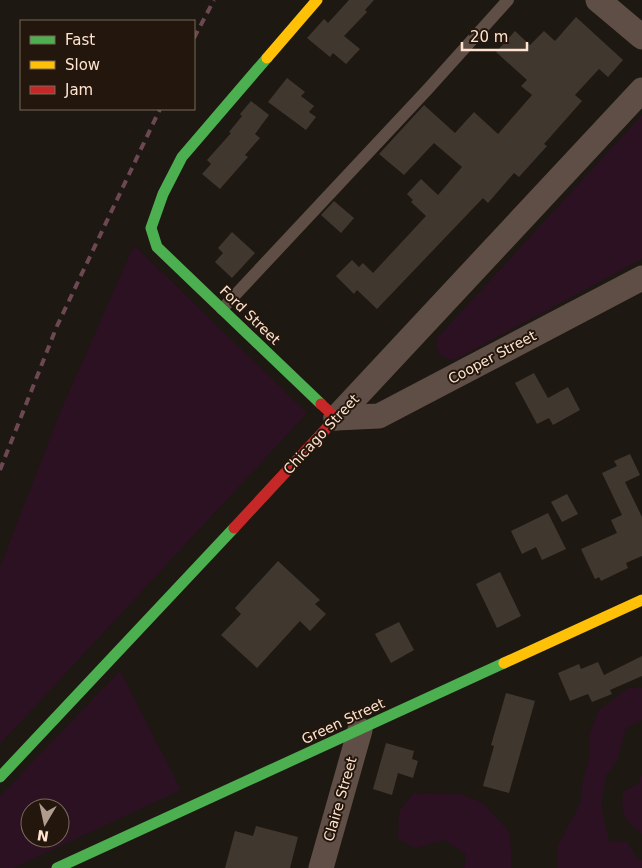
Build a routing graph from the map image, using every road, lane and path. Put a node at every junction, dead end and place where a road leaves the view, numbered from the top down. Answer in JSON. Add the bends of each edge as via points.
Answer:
{"nodes":[{"id":1,"x":317,"y":0,"type":"edge"},
{"id":2,"x":508,"y":0,"type":"edge"},
{"id":3,"x":598,"y":0,"type":"edge"},
{"id":4,"x":642,"y":37,"type":"edge"},
{"id":5,"x":642,"y":90,"type":"edge"},
{"id":6,"x":642,"y":278,"type":"edge"},
{"id":7,"x":222,"y":309,"type":"junction"},
{"id":8,"x":336,"y":418,"type":"junction"},
{"id":9,"x":642,"y":600,"type":"edge"},
{"id":10,"x":360,"y":730,"type":"junction"},
{"id":11,"x":0,"y":777,"type":"edge"},
{"id":12,"x":57,"y":868,"type":"edge"},
{"id":13,"x":321,"y":868,"type":"edge"}],
"edges":[{"from":1,"to":7,"type":"street","name":"Ford Street","via":[[182,158],[163,194],[151,228],[158,247]]},
{"from":2,"to":7,"type":"lane"},
{"from":3,"to":4,"type":"street"},
{"from":5,"to":8,"type":"street","name":"Chicago Street"},
{"from":6,"to":8,"type":"street","name":"Cooper Street","via":[[379,416]]},
{"from":7,"to":8,"type":"street","name":"Ford Street"},
{"from":8,"to":11,"type":"street","name":"Chicago Street"},
{"from":9,"to":10,"type":"street","name":"Green Street"},
{"from":10,"to":12,"type":"street","name":"Green Street"},
{"from":10,"to":13,"type":"street","name":"Claire Street"}]}
